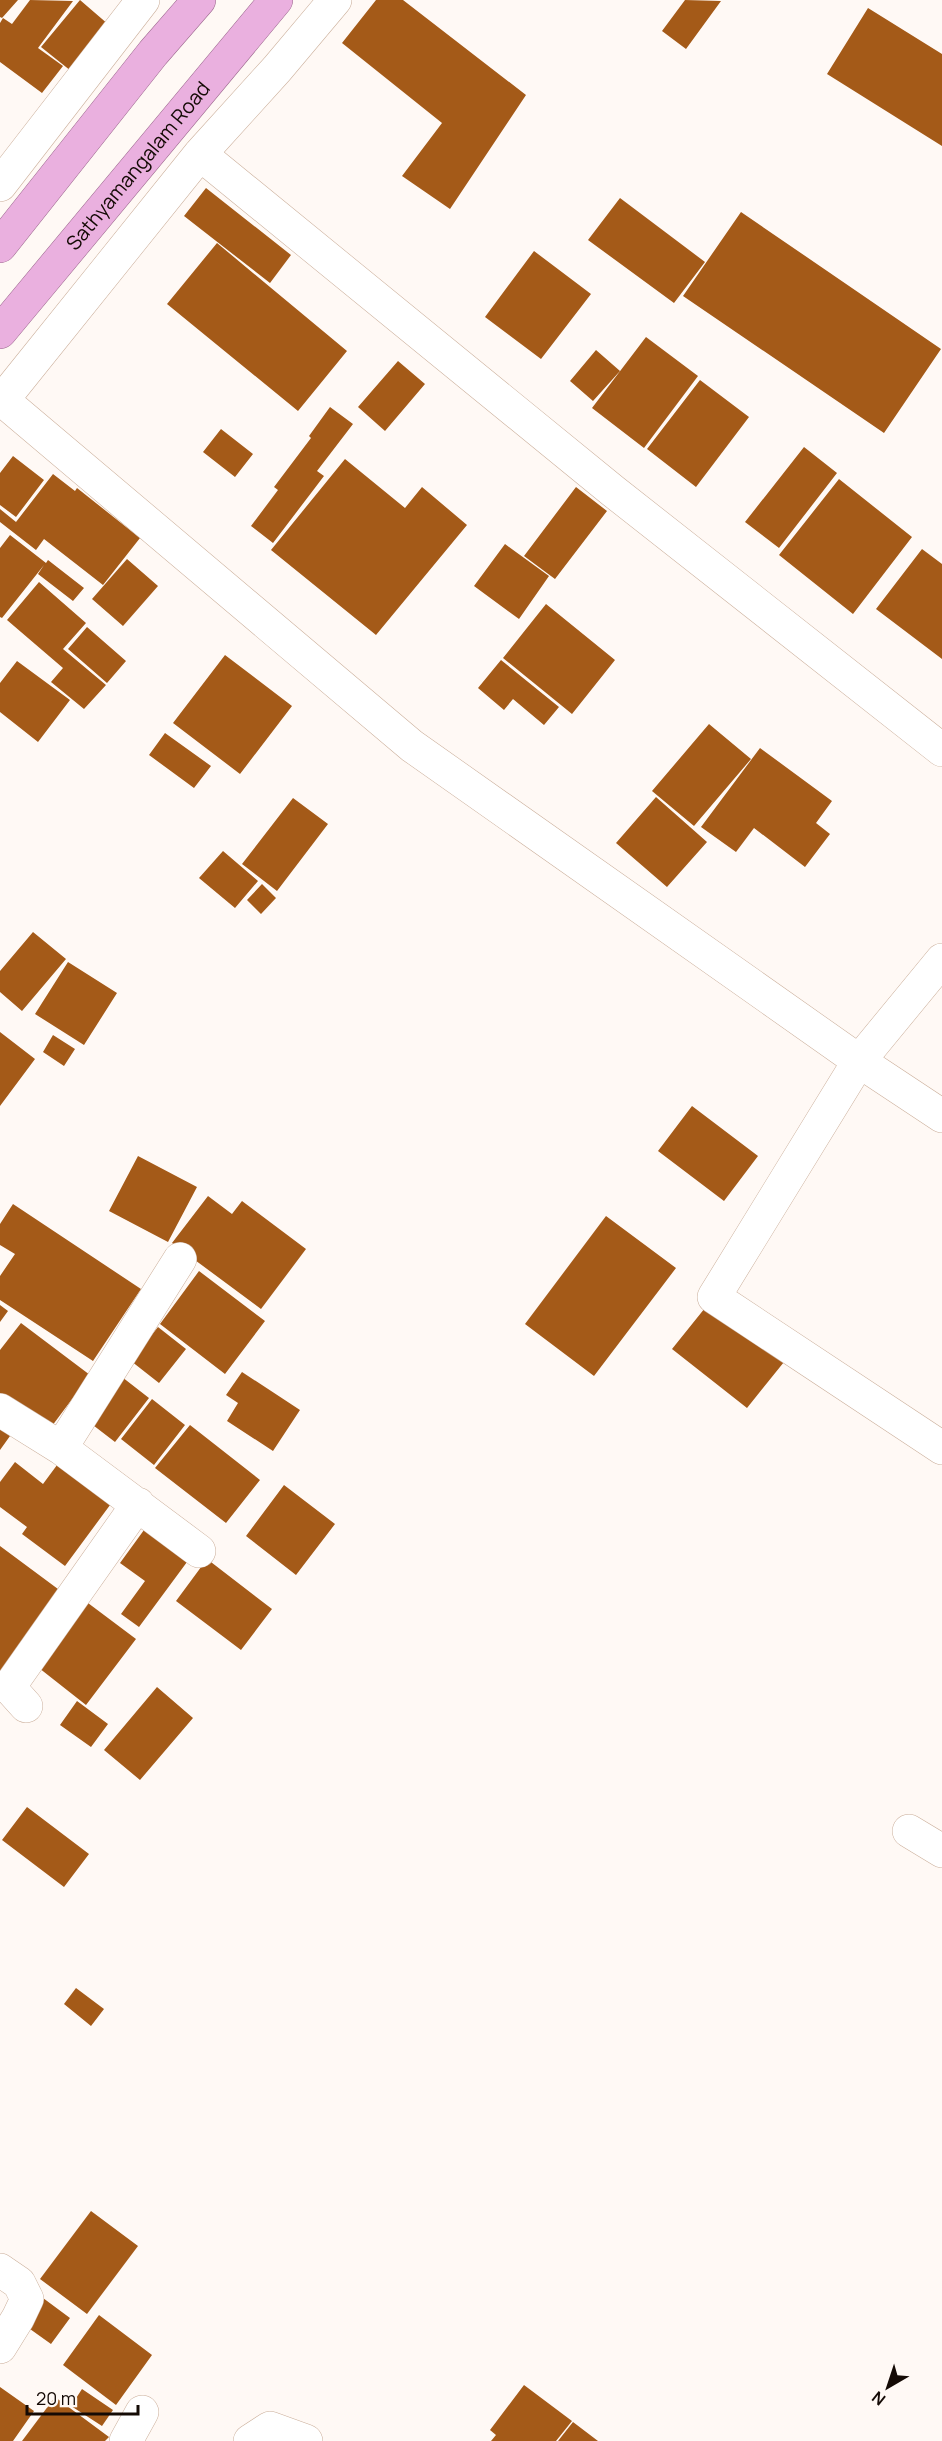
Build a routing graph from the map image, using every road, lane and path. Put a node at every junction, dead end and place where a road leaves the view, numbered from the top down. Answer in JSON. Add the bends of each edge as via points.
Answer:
{"nodes":[{"id":1,"x":143,"y":0,"type":"edge"},
{"id":2,"x":199,"y":0,"type":"edge"},
{"id":3,"x":276,"y":0,"type":"edge"},
{"id":4,"x":335,"y":0,"type":"edge"},
{"id":5,"x":200,"y":154,"type":"junction"},
{"id":6,"x":0,"y":185,"type":"edge"},
{"id":7,"x":0,"y":246,"type":"edge"},
{"id":8,"x":0,"y":332,"type":"edge"},
{"id":9,"x":1,"y":400,"type":"edge"},
{"id":10,"x":942,"y":750,"type":"edge"},
{"id":11,"x":942,"y":960,"type":"edge"},
{"id":12,"x":859,"y":1061,"type":"junction"},
{"id":13,"x":942,"y":1116,"type":"edge"},
{"id":14,"x":180,"y":1259,"type":"dead end"},
{"id":15,"x":0,"y":1410,"type":"edge"},
{"id":16,"x":62,"y":1448,"type":"junction"},
{"id":17,"x":942,"y":1448,"type":"edge"},
{"id":18,"x":138,"y":1504,"type":"junction"},
{"id":19,"x":199,"y":1551,"type":"dead end"},
{"id":20,"x":26,"y":1706,"type":"dead end"},
{"id":21,"x":909,"y":1832,"type":"dead end"},
{"id":22,"x":942,"y":1851,"type":"edge"},
{"id":23,"x":0,"y":2270,"type":"edge"},
{"id":24,"x":0,"y":2347,"type":"edge"},
{"id":25,"x":142,"y":2412,"type":"dead end"},
{"id":26,"x":126,"y":2441,"type":"edge"},
{"id":27,"x":250,"y":2441,"type":"edge"},
{"id":28,"x":306,"y":2441,"type":"edge"}],
"edges":[{"from":1,"to":6,"type":"street"},
{"from":2,"to":7,"type":"highway"},
{"from":3,"to":8,"type":"highway","name":"Sathyamangalam Road"},
{"from":4,"to":5,"type":"street"},
{"from":5,"to":9,"type":"street"},
{"from":5,"to":10,"type":"street","via":[[613,491]]},
{"from":9,"to":12,"type":"street","via":[[412,746]]},
{"from":11,"to":12,"type":"street"},
{"from":12,"to":13,"type":"street"},
{"from":12,"to":17,"type":"street","via":[[714,1297]]},
{"from":14,"to":16,"type":"street"},
{"from":15,"to":16,"type":"street"},
{"from":16,"to":18,"type":"street"},
{"from":18,"to":19,"type":"street"},
{"from":18,"to":20,"type":"street","via":[[9,1687]]},
{"from":21,"to":22,"type":"street"},
{"from":23,"to":24,"type":"street","via":[[19,2283],[27,2299]]},
{"from":25,"to":26,"type":"street"},
{"from":27,"to":28,"type":"street","via":[[270,2428]]}]}
